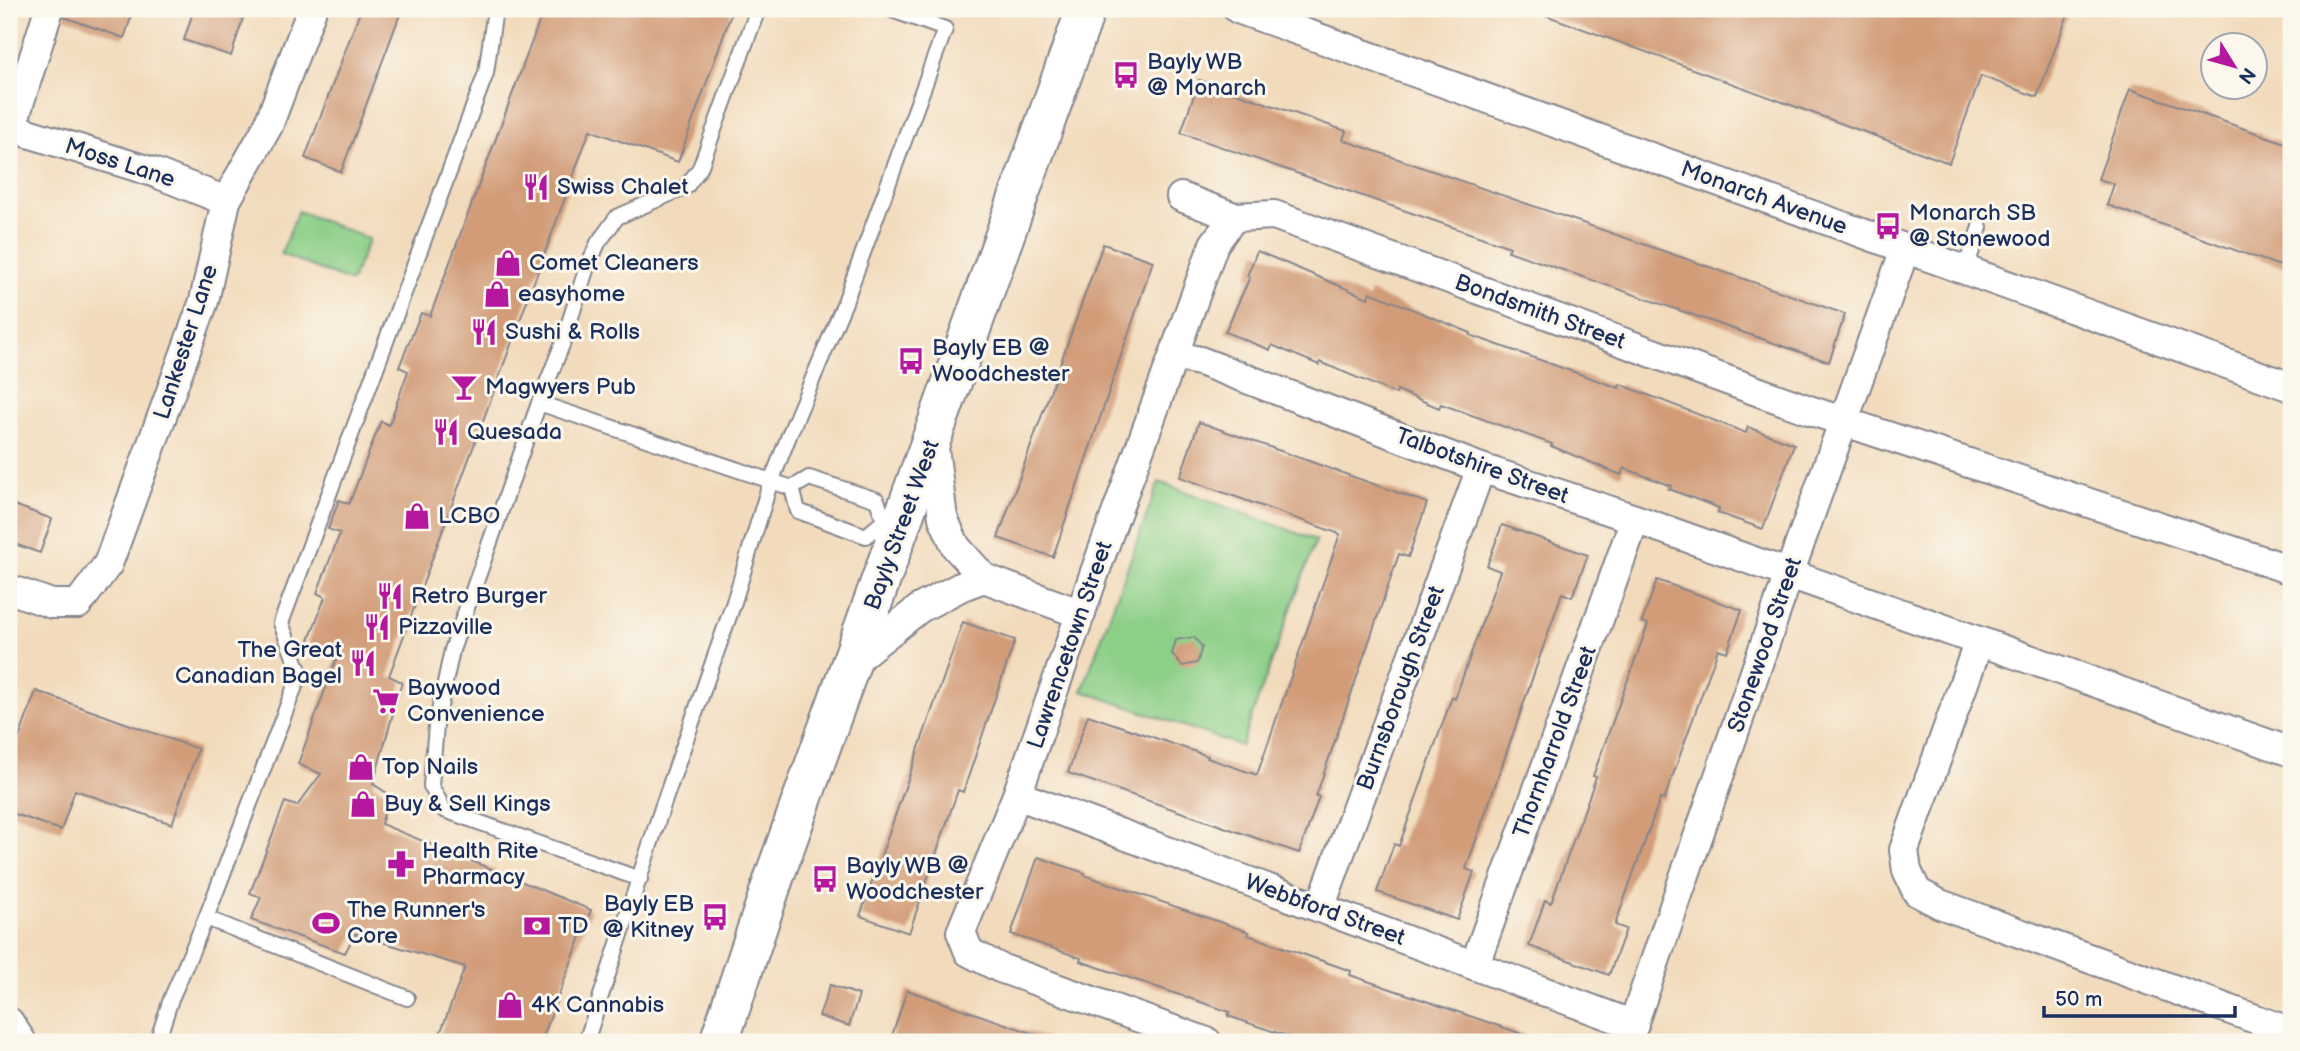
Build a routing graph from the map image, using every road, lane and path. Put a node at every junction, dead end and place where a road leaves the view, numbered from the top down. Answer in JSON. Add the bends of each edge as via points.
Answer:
{"nodes":[{"id":1,"x":49,"y":9,"type":"edge"},
{"id":2,"x":312,"y":9,"type":"edge"},
{"id":3,"x":495,"y":9,"type":"edge"},
{"id":4,"x":758,"y":9,"type":"edge"},
{"id":5,"x":889,"y":9,"type":"edge"},
{"id":6,"x":1086,"y":9,"type":"edge"},
{"id":7,"x":1238,"y":9,"type":"edge"},
{"id":8,"x":1283,"y":16,"type":"edge"},
{"id":9,"x":10,"y":132,"type":"edge"},
{"id":10,"x":1181,"y":197,"type":"dead end"},
{"id":11,"x":226,"y":201,"type":"junction"},
{"id":12,"x":1234,"y":217,"type":"junction"},
{"id":13,"x":1980,"y":227,"type":"dead end"},
{"id":14,"x":1905,"y":249,"type":"junction"},
{"id":15,"x":1965,"y":271,"type":"junction"},
{"id":16,"x":1175,"y":356,"type":"junction"},
{"id":17,"x":2291,"y":387,"type":"edge"},
{"id":18,"x":539,"y":402,"type":"junction"},
{"id":19,"x":1844,"y":421,"type":"junction"},
{"id":20,"x":933,"y":439,"type":"junction"},
{"id":21,"x":1481,"y":468,"type":"junction"},
{"id":22,"x":772,"y":482,"type":"junction"},
{"id":23,"x":792,"y":488,"type":"junction"},
{"id":24,"x":1635,"y":519,"type":"junction"},
{"id":25,"x":892,"y":524,"type":"junction"},
{"id":26,"x":2291,"y":570,"type":"edge"},
{"id":27,"x":1789,"y":574,"type":"junction"},
{"id":28,"x":984,"y":578,"type":"junction"},
{"id":29,"x":9,"y":589,"type":"edge"},
{"id":30,"x":1081,"y":614,"type":"junction"},
{"id":31,"x":1979,"y":641,"type":"junction"},
{"id":32,"x":852,"y":662,"type":"junction"},
{"id":33,"x":2291,"y":752,"type":"edge"},
{"id":34,"x":1017,"y":795,"type":"junction"},
{"id":35,"x":640,"y":879,"type":"junction"},
{"id":36,"x":1320,"y":908,"type":"junction"},
{"id":37,"x":206,"y":918,"type":"junction"},
{"id":38,"x":1475,"y":964,"type":"junction"},
{"id":39,"x":407,"y":998,"type":"dead end"},
{"id":40,"x":9,"y":1022,"type":"edge"},
{"id":41,"x":2291,"y":1032,"type":"edge"},
{"id":42,"x":1631,"y":1034,"type":"edge"},
{"id":43,"x":22,"y":1042,"type":"edge"},
{"id":44,"x":157,"y":1042,"type":"edge"},
{"id":45,"x":586,"y":1042,"type":"edge"},
{"id":46,"x":719,"y":1042,"type":"edge"},
{"id":47,"x":1207,"y":1042,"type":"edge"}],
"edges":[{"from":1,"to":9,"type":"street"},
{"from":2,"to":11,"type":"street","name":"Lankester Lane","via":[[268,126]]},
{"from":3,"to":37,"type":"lane","via":[[486,73],[281,623],[300,673]]},
{"from":4,"to":18,"type":"lane","via":[[700,168],[686,187],[617,217],[598,243]]},
{"from":5,"to":22,"type":"lane","via":[[945,29],[845,302]]},
{"from":6,"to":20,"type":"main road","name":"Bayly Street West"},
{"from":7,"to":8,"type":"street","name":"Monarch Avenue"},
{"from":8,"to":14,"type":"street","name":"Monarch Avenue"},
{"from":9,"to":11,"type":"street","name":"Moss Lane","via":[[153,172]]},
{"from":10,"to":12,"type":"street","name":"Bondsmith Street"},
{"from":11,"to":29,"type":"street","name":"Lankester Lane","via":[[204,301],[108,564],[78,604],[52,604]]},
{"from":12,"to":16,"type":"street","via":[[1214,244]]},
{"from":12,"to":19,"type":"street","name":"Bondsmith Street","via":[[1273,215]]},
{"from":13,"to":15,"type":"lane"},
{"from":14,"to":15,"type":"street","name":"Monarch Avenue"},
{"from":14,"to":19,"type":"street","name":"Stonewood Street"},
{"from":15,"to":17,"type":"street","name":"Monarch Avenue"},
{"from":16,"to":21,"type":"street","name":"Talbotshire Street","via":[[1200,361]]},
{"from":16,"to":30,"type":"street","name":"Lawrencetown Street"},
{"from":18,"to":22,"type":"lane"},
{"from":18,"to":35,"type":"lane","via":[[452,650],[436,725],[431,786],[444,810]]},
{"from":19,"to":26,"type":"street","name":"Bondsmith Street"},
{"from":19,"to":27,"type":"street","name":"Stonewood Street"},
{"from":20,"to":25,"type":"main road","name":"Bayly Street West"},
{"from":20,"to":28,"type":"street","via":[[943,518],[956,547]]},
{"from":21,"to":24,"type":"street","name":"Talbotshire Street"},
{"from":21,"to":36,"type":"street","name":"Burnsborough Street"},
{"from":22,"to":23,"type":"lane"},
{"from":22,"to":35,"type":"lane"},
{"from":23,"to":25,"type":"lane","via":[[809,478],[877,500]]},
{"from":23,"to":25,"type":"lane","via":[[798,511],[866,536]]},
{"from":24,"to":27,"type":"street","name":"Talbotshire Street"},
{"from":24,"to":38,"type":"street","name":"Thornharrold Street"},
{"from":25,"to":32,"type":"main road","name":"Bayly Street West"},
{"from":27,"to":31,"type":"street","name":"Talbotshire Street"},
{"from":27,"to":42,"type":"street","name":"Stonewood Street"},
{"from":28,"to":30,"type":"street"},
{"from":28,"to":32,"type":"street","via":[[920,608]]},
{"from":30,"to":34,"type":"street","name":"Lawrencetown Street"},
{"from":31,"to":33,"type":"street","name":"Talbotshire Street"},
{"from":31,"to":41,"type":"street","via":[[1905,850],[1907,871],[1917,892]]},
{"from":32,"to":46,"type":"main road","name":"Bayly Street West"},
{"from":34,"to":36,"type":"street","name":"Webbford Street"},
{"from":34,"to":47,"type":"street","name":"Lawrencetown Street","via":[[961,932],[969,952],[1000,968]]},
{"from":35,"to":45,"type":"lane"},
{"from":36,"to":38,"type":"street","name":"Webbford Street"},
{"from":37,"to":39,"type":"lane"},
{"from":37,"to":44,"type":"lane"},
{"from":38,"to":42,"type":"street","name":"Webbford Street"},
{"from":40,"to":43,"type":"street"}]}
